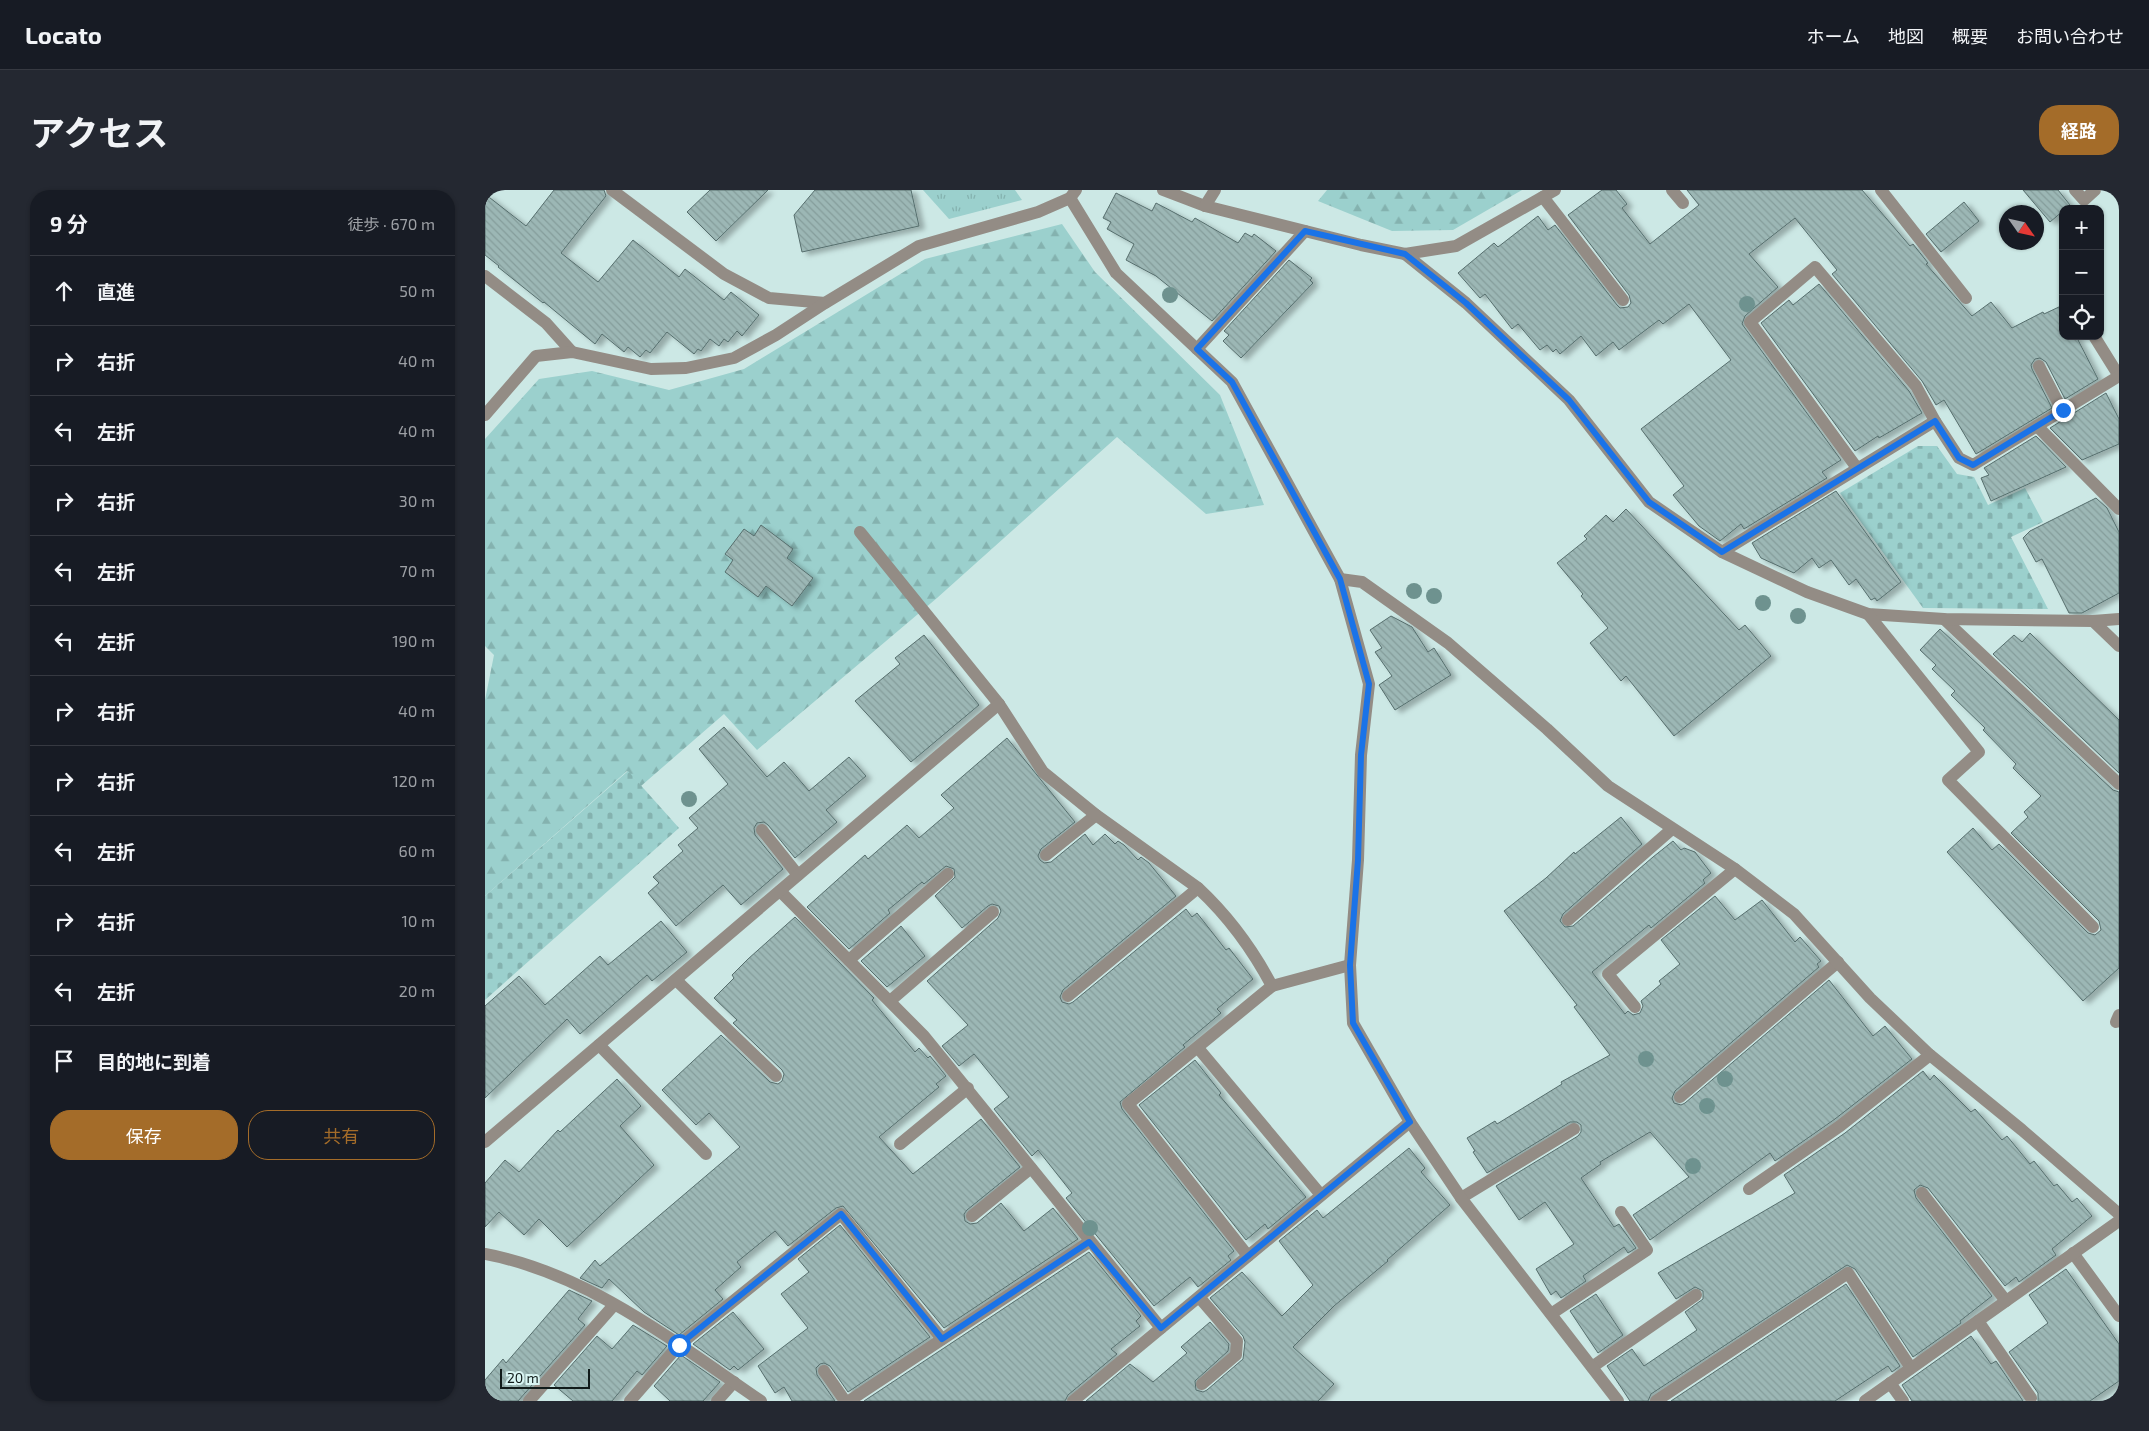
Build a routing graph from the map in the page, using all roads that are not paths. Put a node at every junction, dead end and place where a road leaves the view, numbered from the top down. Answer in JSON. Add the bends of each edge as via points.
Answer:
{"nodes":[{"id":1,"x":612,"y":190,"type":"edge"},
{"id":2,"x":1163,"y":190,"type":"edge"},
{"id":3,"x":1215,"y":190,"type":"edge"},
{"id":4,"x":1555,"y":190,"type":"edge"},
{"id":5,"x":1672,"y":190,"type":"edge"},
{"id":6,"x":1881,"y":190,"type":"edge"},
{"id":7,"x":2075,"y":190,"type":"edge"},
{"id":8,"x":2095,"y":190,"type":"edge"},
{"id":9,"x":1073,"y":194,"type":"edge"},
{"id":10,"x":1543,"y":197,"type":"junction"},
{"id":11,"x":1683,"y":203,"type":"dead end"},
{"id":12,"x":1205,"y":206,"type":"junction"},
{"id":13,"x":1305,"y":231,"type":"junction"},
{"id":14,"x":1405,"y":254,"type":"junction"},
{"id":15,"x":485,"y":276,"type":"edge"},
{"id":16,"x":1966,"y":298,"type":"dead end"},
{"id":17,"x":1623,"y":300,"type":"dead end"},
{"id":18,"x":825,"y":303,"type":"junction"},
{"id":19,"x":2096,"y":340,"type":"edge"},
{"id":20,"x":1197,"y":349,"type":"junction"},
{"id":21,"x":573,"y":352,"type":"junction"},
{"id":22,"x":2039,"y":366,"type":"dead end"},
{"id":23,"x":2119,"y":376,"type":"edge"},
{"id":24,"x":2063,"y":410,"type":"junction"},
{"id":25,"x":485,"y":415,"type":"edge"},
{"id":26,"x":1935,"y":421,"type":"junction"},
{"id":27,"x":2037,"y":426,"type":"junction"},
{"id":28,"x":1857,"y":468,"type":"junction"},
{"id":29,"x":2119,"y":509,"type":"edge"},
{"id":30,"x":860,"y":532,"type":"dead end"},
{"id":31,"x":1722,"y":552,"type":"junction"},
{"id":32,"x":1340,"y":579,"type":"junction"},
{"id":33,"x":1868,"y":614,"type":"junction"},
{"id":34,"x":2119,"y":619,"type":"edge"},
{"id":35,"x":1944,"y":620,"type":"junction"},
{"id":36,"x":2093,"y":621,"type":"junction"},
{"id":37,"x":2119,"y":646,"type":"edge"},
{"id":38,"x":999,"y":704,"type":"junction"},
{"id":39,"x":2119,"y":784,"type":"edge"},
{"id":40,"x":1096,"y":815,"type":"junction"},
{"id":41,"x":1672,"y":829,"type":"junction"},
{"id":42,"x":762,"y":830,"type":"dead end"},
{"id":43,"x":1046,"y":855,"type":"dead end"},
{"id":44,"x":1735,"y":869,"type":"junction"},
{"id":45,"x":948,"y":874,"type":"dead end"},
{"id":46,"x":798,"y":875,"type":"junction"},
{"id":47,"x":1198,"y":888,"type":"junction"},
{"id":48,"x":781,"y":891,"type":"junction"},
{"id":49,"x":993,"y":912,"type":"dead end"},
{"id":50,"x":1568,"y":920,"type":"dead end"},
{"id":51,"x":2093,"y":927,"type":"dead end"},
{"id":52,"x":849,"y":960,"type":"junction"},
{"id":53,"x":1839,"y":962,"type":"junction"},
{"id":54,"x":1350,"y":965,"type":"junction"},
{"id":55,"x":675,"y":980,"type":"junction"},
{"id":56,"x":1272,"y":986,"type":"junction"},
{"id":57,"x":1068,"y":996,"type":"dead end"},
{"id":58,"x":890,"y":1001,"type":"junction"},
{"id":59,"x":1635,"y":1007,"type":"dead end"},
{"id":60,"x":599,"y":1045,"type":"junction"},
{"id":61,"x":1198,"y":1048,"type":"junction"},
{"id":62,"x":1930,"y":1055,"type":"junction"},
{"id":63,"x":776,"y":1076,"type":"dead end"},
{"id":64,"x":968,"y":1088,"type":"junction"},
{"id":65,"x":1681,"y":1096,"type":"dead end"},
{"id":66,"x":1410,"y":1122,"type":"junction"},
{"id":67,"x":1574,"y":1129,"type":"dead end"},
{"id":68,"x":485,"y":1142,"type":"edge"},
{"id":69,"x":900,"y":1144,"type":"dead end"},
{"id":70,"x":706,"y":1154,"type":"dead end"},
{"id":71,"x":1031,"y":1168,"type":"junction"},
{"id":72,"x":1749,"y":1189,"type":"dead end"},
{"id":73,"x":1921,"y":1193,"type":"dead end"},
{"id":74,"x":1321,"y":1195,"type":"junction"},
{"id":75,"x":1461,"y":1198,"type":"junction"},
{"id":76,"x":1621,"y":1212,"type":"dead end"},
{"id":77,"x":2119,"y":1214,"type":"edge"},
{"id":78,"x":972,"y":1216,"type":"dead end"},
{"id":79,"x":2119,"y":1221,"type":"edge"},
{"id":80,"x":1089,"y":1242,"type":"junction"},
{"id":81,"x":2073,"y":1253,"type":"junction"},
{"id":82,"x":485,"y":1254,"type":"edge"},
{"id":83,"x":1248,"y":1256,"type":"junction"},
{"id":84,"x":1696,"y":1295,"type":"dead end"},
{"id":85,"x":1199,"y":1297,"type":"junction"},
{"id":86,"x":2006,"y":1301,"type":"junction"},
{"id":87,"x":614,"y":1305,"type":"junction"},
{"id":88,"x":1551,"y":1314,"type":"junction"},
{"id":89,"x":2119,"y":1316,"type":"edge"},
{"id":90,"x":1978,"y":1321,"type":"junction"},
{"id":91,"x":1161,"y":1328,"type":"junction"},
{"id":92,"x":942,"y":1339,"type":"junction"},
{"id":93,"x":679,"y":1345,"type":"junction"},
{"id":94,"x":1592,"y":1367,"type":"junction"},
{"id":95,"x":1911,"y":1368,"type":"junction"},
{"id":96,"x":824,"y":1371,"type":"dead end"},
{"id":97,"x":734,"y":1382,"type":"junction"},
{"id":98,"x":1891,"y":1383,"type":"junction"},
{"id":99,"x":1202,"y":1384,"type":"dead end"},
{"id":100,"x":2031,"y":1398,"type":"dead end"},
{"id":101,"x":529,"y":1401,"type":"edge"},
{"id":102,"x":630,"y":1401,"type":"edge"},
{"id":103,"x":717,"y":1401,"type":"edge"},
{"id":104,"x":761,"y":1401,"type":"edge"},
{"id":105,"x":845,"y":1401,"type":"edge"},
{"id":106,"x":849,"y":1401,"type":"edge"},
{"id":107,"x":1073,"y":1401,"type":"edge"},
{"id":108,"x":1618,"y":1401,"type":"edge"},
{"id":109,"x":1655,"y":1401,"type":"edge"},
{"id":110,"x":1865,"y":1401,"type":"edge"},
{"id":111,"x":1903,"y":1401,"type":"edge"}],
"edges":[{"from":1,"to":18,"type":"street","via":[[724,274],[769,298]]},
{"from":2,"to":12,"type":"street"},
{"from":3,"to":12,"type":"street"},
{"from":4,"to":10,"type":"street"},
{"from":5,"to":11,"type":"street"},
{"from":6,"to":16,"type":"street"},
{"from":7,"to":8,"type":"street","via":[[2084,200]]},
{"from":9,"to":18,"type":"street","via":[[1038,212],[919,246]]},
{"from":9,"to":20,"type":"street","via":[[1116,273]]},
{"from":10,"to":14,"type":"street","via":[[1456,246]]},
{"from":10,"to":17,"type":"street"},
{"from":12,"to":13,"type":"street"},
{"from":13,"to":14,"type":"street"},
{"from":13,"to":20,"type":"street"},
{"from":14,"to":31,"type":"street","via":[[1466,303],[1569,400],[1649,502]]},
{"from":15,"to":21,"type":"street","via":[[546,323]]},
{"from":18,"to":21,"type":"street","via":[[734,358],[686,368],[651,369]]},
{"from":19,"to":23,"type":"street"},
{"from":20,"to":32,"type":"street","via":[[1232,382]]},
{"from":21,"to":25,"type":"street","via":[[536,356]]},
{"from":22,"to":24,"type":"street"},
{"from":23,"to":24,"type":"street"},
{"from":24,"to":27,"type":"street"},
{"from":26,"to":27,"type":"street","via":[[1959,458],[1973,465]]},
{"from":26,"to":28,"type":"street"},
{"from":26,"to":28,"type":"street","via":[[1916,386],[1815,266],[1750,322]]},
{"from":27,"to":29,"type":"street"},
{"from":28,"to":31,"type":"street"},
{"from":30,"to":38,"type":"street"},
{"from":31,"to":33,"type":"street","via":[[1807,592]]},
{"from":32,"to":41,"type":"street","via":[[1362,582],[1448,643],[1608,786]]},
{"from":32,"to":54,"type":"street","via":[[1369,684],[1361,755]]},
{"from":33,"to":35,"type":"street"},
{"from":33,"to":51,"type":"street","via":[[1979,752],[1948,780]]},
{"from":34,"to":36,"type":"street"},
{"from":35,"to":36,"type":"street"},
{"from":35,"to":39,"type":"street"},
{"from":36,"to":37,"type":"street"},
{"from":38,"to":40,"type":"street","via":[[1043,772]]},
{"from":38,"to":46,"type":"street"},
{"from":40,"to":43,"type":"street"},
{"from":40,"to":47,"type":"street"},
{"from":41,"to":44,"type":"street"},
{"from":41,"to":50,"type":"street"},
{"from":42,"to":46,"type":"street"},
{"from":44,"to":53,"type":"street","via":[[1794,914]]},
{"from":44,"to":59,"type":"street","via":[[1608,974]]},
{"from":45,"to":52,"type":"street"},
{"from":46,"to":48,"type":"street"},
{"from":47,"to":56,"type":"street","via":[[1213,902],[1260,962]]},
{"from":47,"to":57,"type":"street"},
{"from":48,"to":52,"type":"street"},
{"from":48,"to":55,"type":"street"},
{"from":49,"to":58,"type":"street"},
{"from":52,"to":58,"type":"street"},
{"from":53,"to":62,"type":"street","via":[[1870,998]]},
{"from":53,"to":65,"type":"street"},
{"from":54,"to":56,"type":"street"},
{"from":54,"to":66,"type":"street","via":[[1353,1023]]},
{"from":55,"to":60,"type":"street"},
{"from":55,"to":63,"type":"street"},
{"from":56,"to":61,"type":"street"},
{"from":58,"to":64,"type":"street","via":[[925,1036]]},
{"from":60,"to":68,"type":"street"},
{"from":60,"to":70,"type":"street"},
{"from":61,"to":74,"type":"street"},
{"from":61,"to":83,"type":"street","via":[[1129,1104]]},
{"from":62,"to":72,"type":"street","via":[[1841,1126]]},
{"from":62,"to":77,"type":"street"},
{"from":64,"to":69,"type":"street"},
{"from":64,"to":71,"type":"street"},
{"from":66,"to":74,"type":"street"},
{"from":66,"to":75,"type":"street"},
{"from":67,"to":75,"type":"street"},
{"from":71,"to":78,"type":"street"},
{"from":71,"to":80,"type":"street"},
{"from":73,"to":86,"type":"street"},
{"from":74,"to":83,"type":"street"},
{"from":75,"to":88,"type":"street"},
{"from":76,"to":88,"type":"street","via":[[1647,1250]]},
{"from":79,"to":81,"type":"street"},
{"from":80,"to":91,"type":"street"},
{"from":80,"to":92,"type":"street"},
{"from":81,"to":86,"type":"street"},
{"from":81,"to":89,"type":"street"},
{"from":82,"to":87,"type":"street","via":[[507,1258],[562,1278]]},
{"from":83,"to":85,"type":"street"},
{"from":84,"to":94,"type":"street"},
{"from":85,"to":91,"type":"street"},
{"from":85,"to":99,"type":"street","via":[[1237,1341],[1236,1355]]},
{"from":86,"to":90,"type":"street"},
{"from":87,"to":93,"type":"street"},
{"from":87,"to":101,"type":"street"},
{"from":88,"to":94,"type":"street"},
{"from":90,"to":95,"type":"street"},
{"from":90,"to":100,"type":"street"},
{"from":91,"to":107,"type":"street"},
{"from":92,"to":93,"type":"street","via":[[841,1214]]},
{"from":92,"to":106,"type":"street"},
{"from":93,"to":97,"type":"street"},
{"from":93,"to":102,"type":"street"},
{"from":94,"to":108,"type":"street"},
{"from":95,"to":98,"type":"street"},
{"from":95,"to":109,"type":"street","via":[[1847,1273]]},
{"from":96,"to":105,"type":"street"},
{"from":97,"to":103,"type":"street"},
{"from":97,"to":104,"type":"street"},
{"from":98,"to":110,"type":"street"},
{"from":98,"to":111,"type":"street"}]}
